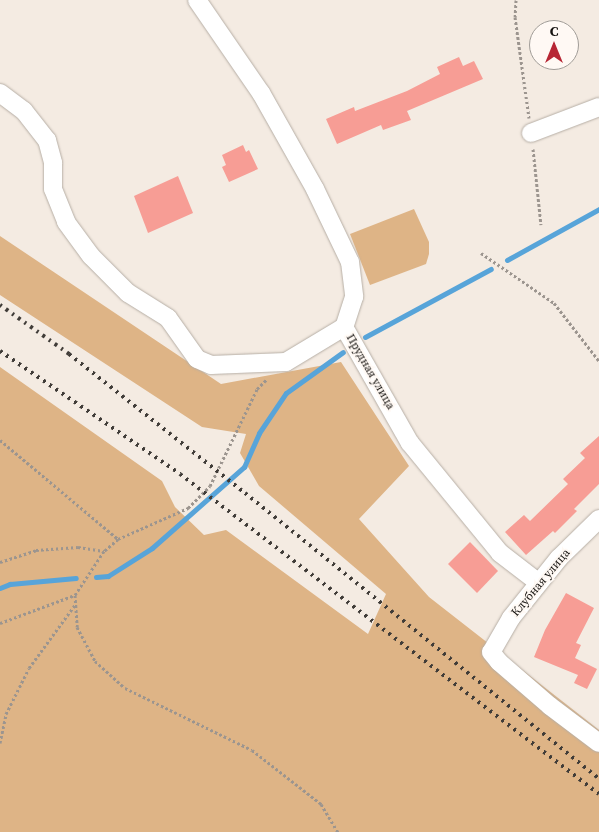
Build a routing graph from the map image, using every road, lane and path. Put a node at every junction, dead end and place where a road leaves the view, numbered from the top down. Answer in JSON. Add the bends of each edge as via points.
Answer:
{"nodes":[{"id":1,"x":197,"y":0,"type":"edge"},
{"id":2,"x":516,"y":0,"type":"edge"},
{"id":3,"x":0,"y":93,"type":"edge"},
{"id":4,"x":599,"y":107,"type":"edge"},
{"id":5,"x":531,"y":133,"type":"junction"},
{"id":6,"x":541,"y":226,"type":"dead end"},
{"id":7,"x":481,"y":253,"type":"dead end"},
{"id":8,"x":344,"y":327,"type":"junction"},
{"id":9,"x":599,"y":361,"type":"edge"},
{"id":10,"x":286,"y":362,"type":"junction"},
{"id":11,"x":0,"y":440,"type":"edge"},
{"id":12,"x":599,"y":519,"type":"edge"},
{"id":13,"x":118,"y":538,"type":"junction"},
{"id":14,"x":104,"y":551,"type":"junction"},
{"id":15,"x":0,"y":562,"type":"edge"},
{"id":16,"x":539,"y":583,"type":"junction"},
{"id":17,"x":74,"y":595,"type":"junction"},
{"id":18,"x":75,"y":605,"type":"junction"},
{"id":19,"x":0,"y":623,"type":"edge"},
{"id":20,"x":0,"y":743,"type":"edge"},
{"id":21,"x":599,"y":744,"type":"edge"},
{"id":22,"x":338,"y":832,"type":"edge"}],
"edges":[{"from":1,"to":8,"type":"street","name":"Прудная улица","via":[[261,93],[315,189],[350,262],[354,297]]},
{"from":2,"to":5,"type":"path","via":[[515,17]]},
{"from":3,"to":10,"type":"street","via":[[24,111],[46,140],[53,163],[53,190],[66,222],[86,249],[128,293],[168,318],[197,359],[211,365]]},
{"from":4,"to":5,"type":"street"},
{"from":5,"to":6,"type":"path"},
{"from":7,"to":9,"type":"path","via":[[554,303]]},
{"from":8,"to":10,"type":"street"},
{"from":8,"to":16,"type":"street","name":"Прудная улица","via":[[410,443],[500,553]]},
{"from":10,"to":13,"type":"path","via":[[257,389],[210,486],[188,508]]},
{"from":11,"to":13,"type":"path"},
{"from":12,"to":16,"type":"street","name":"Клубная улица"},
{"from":13,"to":14,"type":"path"},
{"from":14,"to":15,"type":"path","via":[[78,547],[36,550]]},
{"from":14,"to":17,"type":"path"},
{"from":16,"to":21,"type":"street","name":"Клубная улица","via":[[511,618],[491,652],[550,706]]},
{"from":17,"to":18,"type":"path"},
{"from":17,"to":19,"type":"path"},
{"from":18,"to":20,"type":"path","via":[[29,668],[6,714]]},
{"from":18,"to":22,"type":"path","via":[[77,627],[95,661],[125,688],[252,750],[321,804]]}]}
